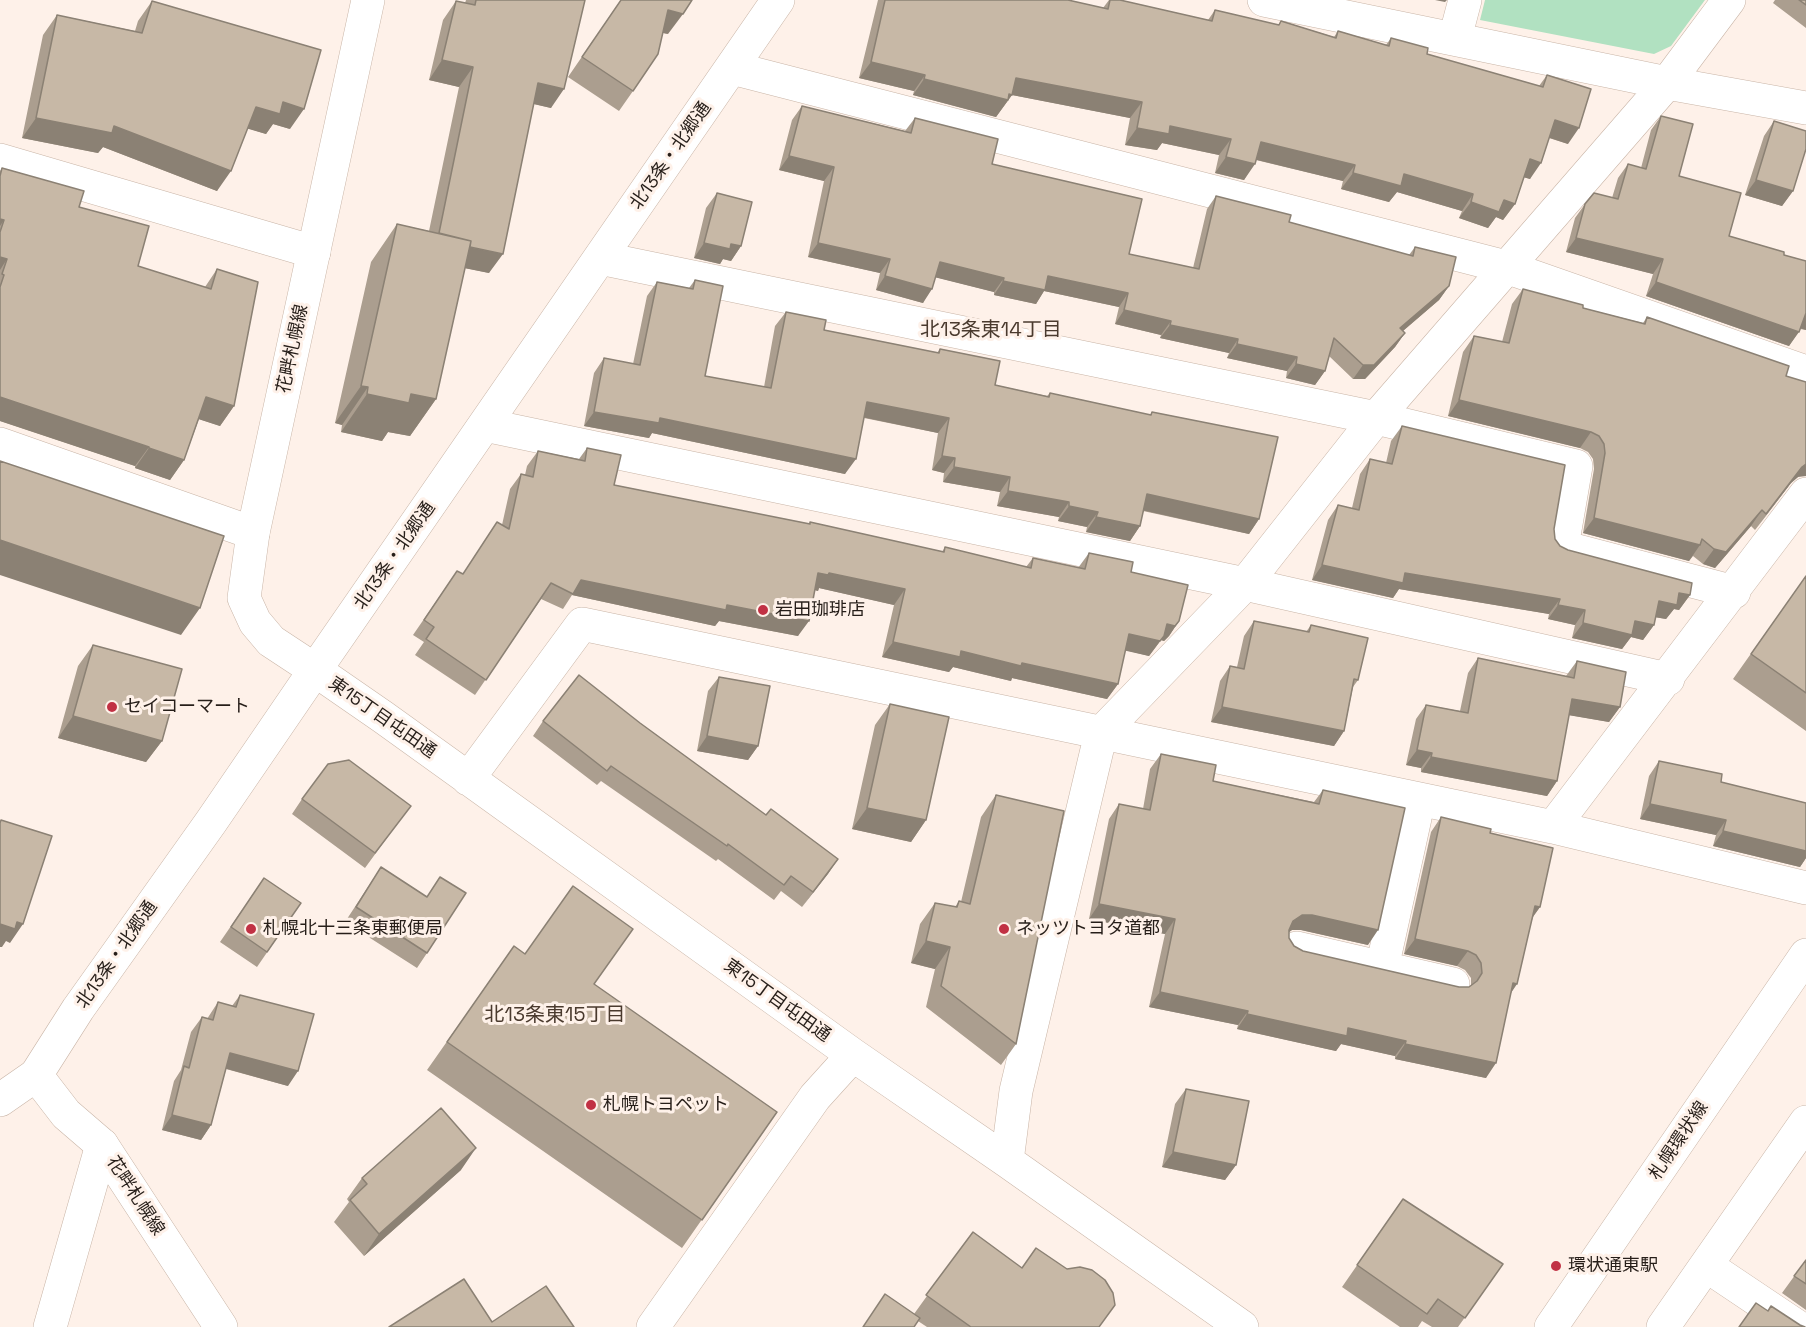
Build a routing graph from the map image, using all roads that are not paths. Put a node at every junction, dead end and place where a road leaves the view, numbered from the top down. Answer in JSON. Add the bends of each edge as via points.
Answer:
{"nodes":[{"id":1,"x":368,"y":0,"type":"edge"},
{"id":2,"x":778,"y":0,"type":"edge"},
{"id":3,"x":1264,"y":0,"type":"edge"},
{"id":4,"x":1465,"y":0,"type":"edge"},
{"id":5,"x":1729,"y":0,"type":"edge"},
{"id":6,"x":1455,"y":38,"type":"junction"},
{"id":7,"x":732,"y":68,"type":"junction"},
{"id":8,"x":1667,"y":83,"type":"junction"},
{"id":9,"x":1806,"y":108,"type":"edge"},
{"id":10,"x":0,"y":160,"type":"edge"},
{"id":11,"x":314,"y":252,"type":"junction"},
{"id":12,"x":600,"y":258,"type":"junction"},
{"id":13,"x":1506,"y":267,"type":"junction"},
{"id":14,"x":1806,"y":372,"type":"edge"},
{"id":15,"x":1376,"y":418,"type":"junction"},
{"id":16,"x":484,"y":425,"type":"junction"},
{"id":17,"x":0,"y":444,"type":"edge"},
{"id":18,"x":1806,"y":494,"type":"edge"},
{"id":19,"x":253,"y":533,"type":"junction"},
{"id":20,"x":1245,"y":584,"type":"junction"},
{"id":21,"x":1734,"y":592,"type":"junction"},
{"id":22,"x":315,"y":670,"type":"junction"},
{"id":23,"x":1668,"y":679,"type":"junction"},
{"id":24,"x":1101,"y":733,"type":"junction"},
{"id":25,"x":468,"y":779,"type":"junction"},
{"id":26,"x":1418,"y":799,"type":"junction"},
{"id":27,"x":1553,"y":827,"type":"junction"},
{"id":28,"x":1806,"y":888,"type":"edge"},
{"id":29,"x":1297,"y":948,"type":"edge"},
{"id":30,"x":1806,"y":955,"type":"edge"},
{"id":31,"x":1382,"y":968,"type":"junction"},
{"id":32,"x":1453,"y":984,"type":"edge"},
{"id":33,"x":853,"y":1055,"type":"junction"},
{"id":34,"x":36,"y":1075,"type":"junction"},
{"id":35,"x":0,"y":1100,"type":"edge"},
{"id":36,"x":1806,"y":1122,"type":"edge"},
{"id":37,"x":102,"y":1145,"type":"junction"},
{"id":38,"x":1008,"y":1161,"type":"junction"},
{"id":39,"x":1707,"y":1266,"type":"junction"},
{"id":40,"x":50,"y":1327,"type":"edge"},
{"id":41,"x":221,"y":1327,"type":"edge"},
{"id":42,"x":653,"y":1327,"type":"edge"},
{"id":43,"x":1242,"y":1327,"type":"edge"},
{"id":44,"x":1551,"y":1327,"type":"edge"},
{"id":45,"x":1663,"y":1327,"type":"edge"},
{"id":46,"x":1798,"y":1327,"type":"edge"}],
"edges":[{"from":1,"to":11,"type":"street","name":"花畔札幌線"},
{"from":2,"to":7,"type":"street","name":"北13条・北郷通"},
{"from":3,"to":6,"type":"street"},
{"from":4,"to":6,"type":"street"},
{"from":5,"to":8,"type":"street"},
{"from":6,"to":8,"type":"street"},
{"from":7,"to":12,"type":"street","name":"北13条・北郷通"},
{"from":7,"to":13,"type":"street"},
{"from":8,"to":9,"type":"street"},
{"from":8,"to":13,"type":"street"},
{"from":10,"to":11,"type":"street"},
{"from":11,"to":19,"type":"street","name":"花畔札幌線"},
{"from":12,"to":15,"type":"street"},
{"from":12,"to":16,"type":"street","name":"北13条・北郷通"},
{"from":13,"to":14,"type":"street"},
{"from":13,"to":15,"type":"street"},
{"from":15,"to":20,"type":"street"},
{"from":15,"to":21,"type":"street","via":[[1576,466],[1562,547]]},
{"from":16,"to":20,"type":"street"},
{"from":16,"to":22,"type":"street","name":"北13条・北郷通"},
{"from":17,"to":19,"type":"street"},
{"from":18,"to":21,"type":"street"},
{"from":19,"to":22,"type":"street","name":"花畔札幌線","via":[[244,598],[255,622],[271,641]]},
{"from":20,"to":23,"type":"street"},
{"from":20,"to":24,"type":"street"},
{"from":21,"to":23,"type":"street"},
{"from":22,"to":25,"type":"street","name":"東15丁目屯田通"},
{"from":22,"to":34,"type":"street","name":"北13条・北郷通"},
{"from":23,"to":27,"type":"street"},
{"from":24,"to":25,"type":"street","via":[[582,624]]},
{"from":24,"to":26,"type":"street"},
{"from":24,"to":38,"type":"street","via":[[1016,1091]]},
{"from":25,"to":33,"type":"street","name":"東15丁目屯田通"},
{"from":26,"to":27,"type":"street"},
{"from":26,"to":31,"type":"street"},
{"from":27,"to":28,"type":"street"},
{"from":29,"to":31,"type":"street"},
{"from":30,"to":44,"type":"street","name":"札幌環状線"},
{"from":31,"to":32,"type":"street"},
{"from":33,"to":38,"type":"street","name":"東15丁目屯田通"},
{"from":33,"to":42,"type":"street","via":[[815,1097]]},
{"from":34,"to":35,"type":"street","name":"北13条・北郷通"},
{"from":34,"to":37,"type":"street","name":"花畔札幌線","via":[[66,1114]]},
{"from":36,"to":39,"type":"street"},
{"from":37,"to":40,"type":"street"},
{"from":37,"to":41,"type":"street","name":"花畔札幌線"},
{"from":38,"to":43,"type":"street","name":"東15丁目屯田通"},
{"from":39,"to":45,"type":"street"},
{"from":39,"to":46,"type":"street"}]}
